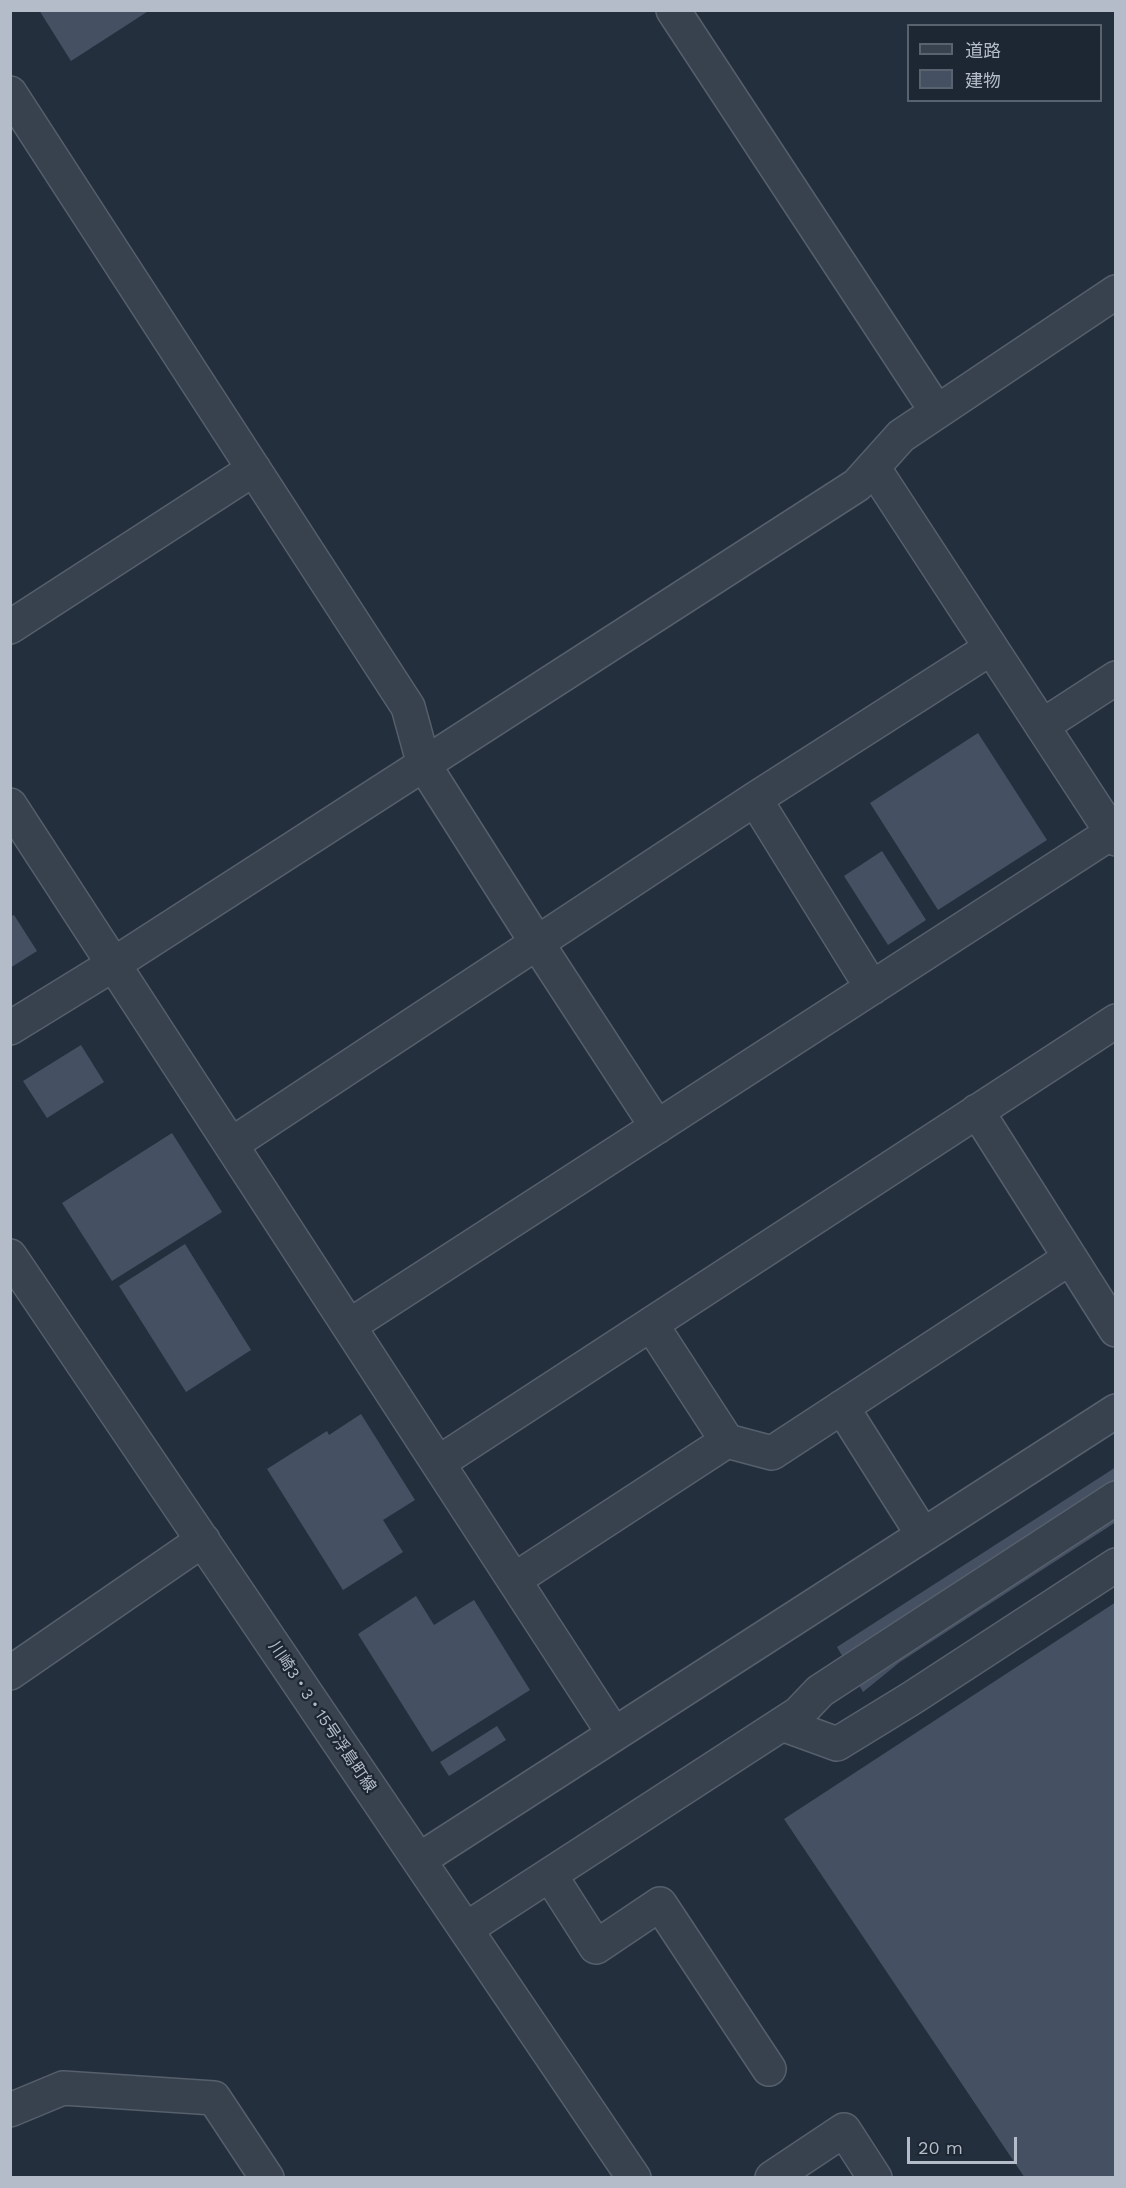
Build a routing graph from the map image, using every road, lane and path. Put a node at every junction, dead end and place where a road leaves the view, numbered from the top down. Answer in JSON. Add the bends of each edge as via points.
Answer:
{"nodes":[{"id":1,"x":673,"y":10,"type":"edge"},
{"id":2,"x":10,"y":93,"type":"edge"},
{"id":3,"x":1116,"y":292,"type":"edge"},
{"id":4,"x":937,"y":412,"type":"junction"},
{"id":5,"x":873,"y":467,"type":"junction"},
{"id":6,"x":254,"y":469,"type":"junction"},
{"id":7,"x":10,"y":627,"type":"edge"},
{"id":8,"x":991,"y":648,"type":"junction"},
{"id":9,"x":1116,"y":678,"type":"edge"},
{"id":10,"x":1042,"y":726,"type":"junction"},
{"id":11,"x":424,"y":765,"type":"junction"},
{"id":12,"x":754,"y":799,"type":"junction"},
{"id":13,"x":10,"y":805,"type":"edge"},
{"id":14,"x":1113,"y":836,"type":"edge"},
{"id":15,"x":537,"y":943,"type":"junction"},
{"id":16,"x":114,"y":964,"type":"junction"},
{"id":17,"x":872,"y":988,"type":"junction"},
{"id":18,"x":1116,"y":1021,"type":"edge"},
{"id":19,"x":10,"y":1028,"type":"edge"},
{"id":20,"x":977,"y":1111,"type":"junction"},
{"id":21,"x":657,"y":1127,"type":"junction"},
{"id":22,"x":232,"y":1144,"type":"junction"},
{"id":23,"x":10,"y":1256,"type":"edge"},
{"id":24,"x":1070,"y":1258,"type":"junction"},
{"id":25,"x":651,"y":1324,"type":"junction"},
{"id":26,"x":349,"y":1326,"type":"junction"},
{"id":27,"x":1116,"y":1330,"type":"edge"},
{"id":28,"x":842,"y":1407,"type":"junction"},
{"id":29,"x":1116,"y":1411,"type":"edge"},
{"id":30,"x":727,"y":1441,"type":"junction"},
{"id":31,"x":438,"y":1463,"type":"junction"},
{"id":32,"x":1116,"y":1498,"type":"edge"},
{"id":33,"x":923,"y":1535,"type":"junction"},
{"id":34,"x":202,"y":1540,"type":"junction"},
{"id":35,"x":1116,"y":1565,"type":"edge"},
{"id":36,"x":514,"y":1580,"type":"junction"},
{"id":37,"x":10,"y":1673,"type":"edge"},
{"id":38,"x":782,"y":1724,"type":"junction"},
{"id":39,"x":614,"y":1734,"type":"junction"},
{"id":40,"x":419,"y":1860,"type":"junction"},
{"id":41,"x":550,"y":1875,"type":"junction"},
{"id":42,"x":466,"y":1929,"type":"junction"},
{"id":43,"x":769,"y":2069,"type":"dead end"},
{"id":44,"x":10,"y":2110,"type":"edge"},
{"id":45,"x":267,"y":2178,"type":"edge"},
{"id":46,"x":634,"y":2178,"type":"edge"},
{"id":47,"x":772,"y":2178,"type":"edge"},
{"id":48,"x":875,"y":2178,"type":"edge"}],
"edges":[{"from":1,"to":4,"type":"street"},
{"from":2,"to":6,"type":"street"},
{"from":3,"to":4,"type":"street"},
{"from":4,"to":5,"type":"street","via":[[901,436]]},
{"from":5,"to":8,"type":"street"},
{"from":5,"to":11,"type":"street","via":[[857,485]]},
{"from":6,"to":7,"type":"street"},
{"from":6,"to":11,"type":"street","via":[[408,707]]},
{"from":8,"to":10,"type":"street"},
{"from":8,"to":12,"type":"street"},
{"from":9,"to":10,"type":"street"},
{"from":10,"to":14,"type":"street"},
{"from":11,"to":15,"type":"street"},
{"from":11,"to":16,"type":"street"},
{"from":12,"to":15,"type":"street"},
{"from":12,"to":17,"type":"street"},
{"from":13,"to":16,"type":"street"},
{"from":14,"to":17,"type":"street"},
{"from":15,"to":21,"type":"street"},
{"from":15,"to":22,"type":"street"},
{"from":16,"to":19,"type":"street"},
{"from":16,"to":22,"type":"street"},
{"from":17,"to":21,"type":"street"},
{"from":18,"to":20,"type":"street"},
{"from":20,"to":24,"type":"street"},
{"from":20,"to":25,"type":"street"},
{"from":21,"to":26,"type":"street"},
{"from":22,"to":26,"type":"street"},
{"from":23,"to":34,"type":"street","name":"川崎3・3・15号浮島町線"},
{"from":24,"to":27,"type":"street"},
{"from":24,"to":28,"type":"street"},
{"from":25,"to":30,"type":"street"},
{"from":25,"to":31,"type":"street"},
{"from":26,"to":31,"type":"street"},
{"from":28,"to":30,"type":"street","via":[[772,1453]]},
{"from":28,"to":33,"type":"street"},
{"from":29,"to":33,"type":"street"},
{"from":30,"to":36,"type":"street"},
{"from":31,"to":36,"type":"street"},
{"from":32,"to":38,"type":"street","via":[[820,1691],[800,1713]]},
{"from":33,"to":39,"type":"street"},
{"from":34,"to":37,"type":"street"},
{"from":34,"to":40,"type":"street","name":"川崎3・3・15号浮島町線"},
{"from":35,"to":38,"type":"street","via":[[837,1744]]},
{"from":36,"to":39,"type":"street"},
{"from":38,"to":41,"type":"street"},
{"from":39,"to":40,"type":"street"},
{"from":40,"to":42,"type":"street","name":"川崎3・3・15号浮島町線"},
{"from":41,"to":42,"type":"street"},
{"from":41,"to":43,"type":"street","via":[[596,1947],[660,1904]]},
{"from":42,"to":46,"type":"street","name":"川崎3・3・15号浮島町線"},
{"from":44,"to":45,"type":"street","via":[[63,2088],[214,2098]]},
{"from":47,"to":48,"type":"street","via":[[843,2130]]}]}
